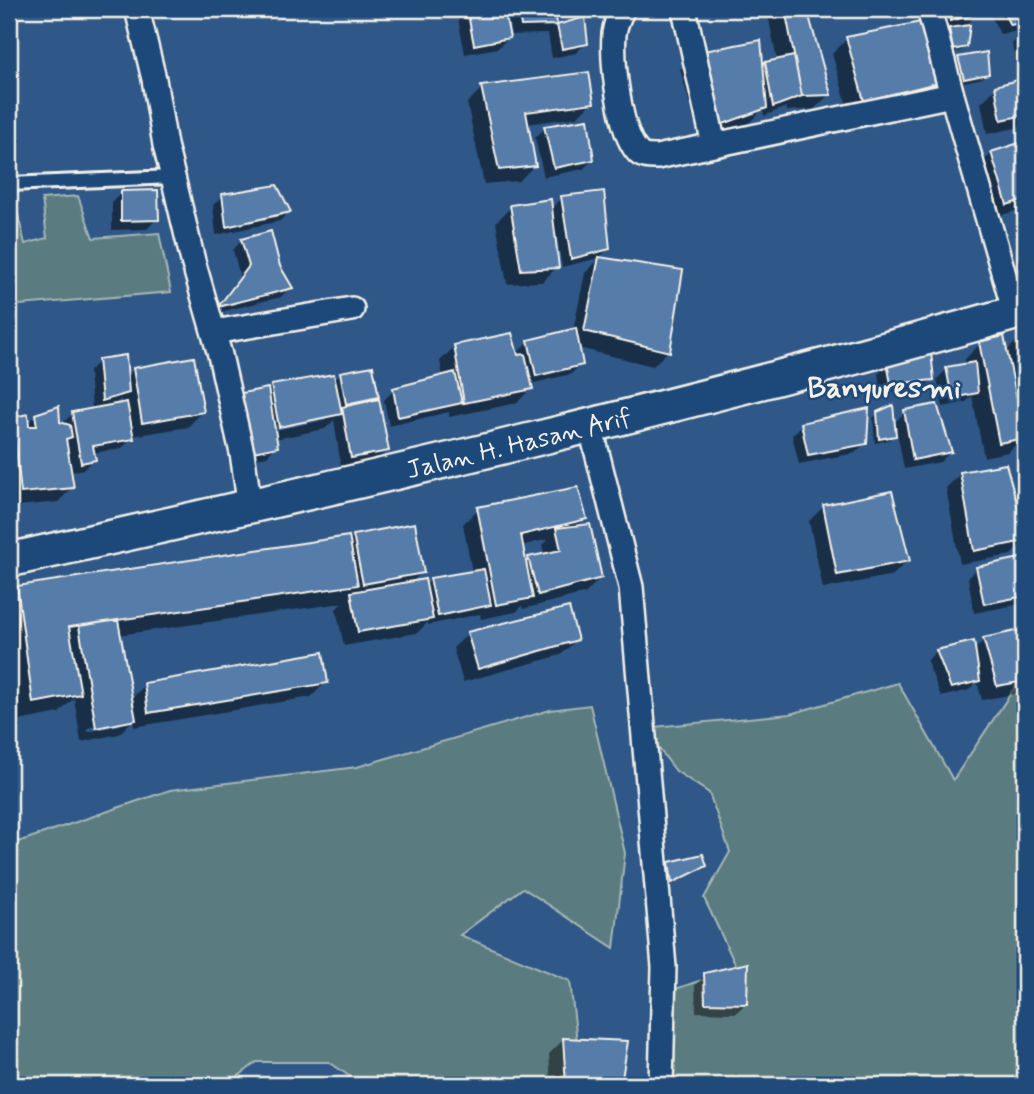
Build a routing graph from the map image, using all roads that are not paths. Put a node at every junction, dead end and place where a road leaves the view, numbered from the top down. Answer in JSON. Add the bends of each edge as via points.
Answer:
{"nodes":[{"id":1,"x":137,"y":9,"type":"edge"},
{"id":2,"x":623,"y":9,"type":"edge"},
{"id":3,"x":684,"y":9,"type":"edge"},
{"id":4,"x":929,"y":9,"type":"edge"},
{"id":5,"x":952,"y":95,"type":"junction"},
{"id":6,"x":715,"y":145,"type":"junction"},
{"id":7,"x":173,"y":177,"type":"junction"},
{"id":8,"x":9,"y":184,"type":"edge"},
{"id":9,"x":352,"y":309,"type":"dead end"},
{"id":10,"x":1020,"y":312,"type":"edge"},
{"id":11,"x":214,"y":332,"type":"junction"},
{"id":12,"x":590,"y":425,"type":"junction"},
{"id":13,"x":250,"y":507,"type":"junction"},
{"id":14,"x":9,"y":560,"type":"edge"},
{"id":15,"x":661,"y":1085,"type":"edge"}],
"edges":[{"from":1,"to":7,"type":"street"},
{"from":2,"to":6,"type":"street","via":[[614,32],[617,90],[624,127],[637,152],[653,158]]},
{"from":3,"to":6,"type":"street"},
{"from":4,"to":5,"type":"street"},
{"from":5,"to":6,"type":"street"},
{"from":5,"to":10,"type":"street"},
{"from":7,"to":8,"type":"lane"},
{"from":7,"to":11,"type":"street"},
{"from":9,"to":11,"type":"street"},
{"from":10,"to":12,"type":"main road","name":"Jalan H. Hasan Arif"},
{"from":11,"to":13,"type":"street"},
{"from":12,"to":13,"type":"main road","name":"Jalan H. Hasan Arif"},
{"from":12,"to":15,"type":"street","via":[[631,587],[664,967]]},
{"from":13,"to":14,"type":"main road","name":"Jalan H. Hasan Arif"}]}
